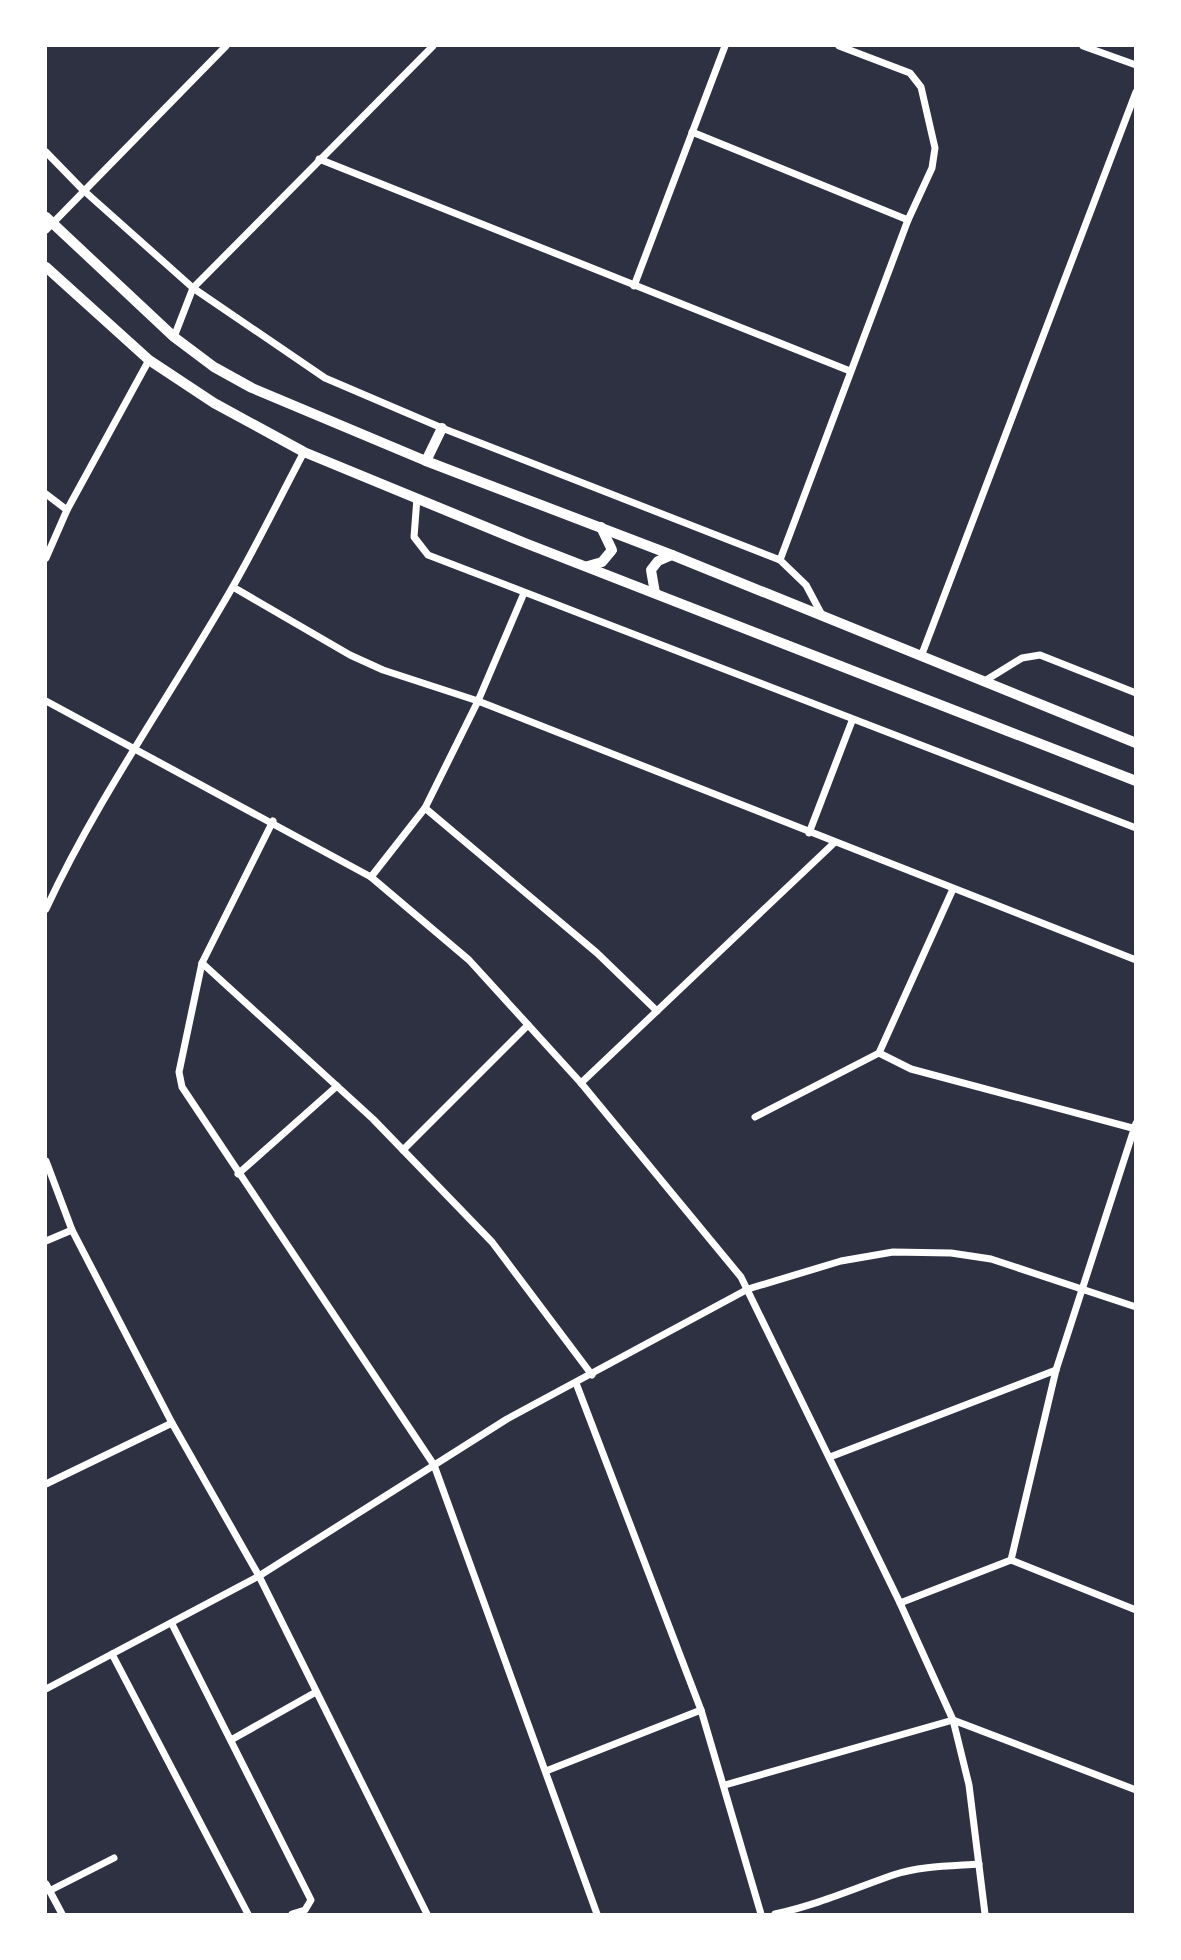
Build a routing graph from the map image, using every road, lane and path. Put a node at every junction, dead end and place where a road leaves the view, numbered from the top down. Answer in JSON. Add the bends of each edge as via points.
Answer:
{"nodes":[{"id":1,"x":226,"y":46,"type":"edge"},
{"id":2,"x":433,"y":46,"type":"edge"},
{"id":3,"x":725,"y":46,"type":"edge"},
{"id":4,"x":839,"y":46,"type":"edge"},
{"id":5,"x":1083,"y":46,"type":"edge"},
{"id":6,"x":1136,"y":65,"type":"edge"},
{"id":7,"x":1136,"y":92,"type":"edge"},
{"id":8,"x":692,"y":132,"type":"junction"},
{"id":9,"x":46,"y":152,"type":"edge"},
{"id":10,"x":319,"y":159,"type":"junction"},
{"id":11,"x":82,"y":189,"type":"junction"},
{"id":12,"x":908,"y":220,"type":"junction"},
{"id":13,"x":48,"y":223,"type":"edge"},
{"id":14,"x":46,"y":267,"type":"edge"},
{"id":15,"x":634,"y":286,"type":"junction"},
{"id":16,"x":193,"y":288,"type":"junction"},
{"id":17,"x":174,"y":337,"type":"junction"},
{"id":18,"x":149,"y":359,"type":"junction"},
{"id":19,"x":850,"y":371,"type":"junction"},
{"id":20,"x":442,"y":428,"type":"junction"},
{"id":21,"x":304,"y":452,"type":"junction"},
{"id":22,"x":426,"y":461,"type":"junction"},
{"id":23,"x":46,"y":494,"type":"edge"},
{"id":24,"x":417,"y":498,"type":"junction"},
{"id":25,"x":67,"y":510,"type":"junction"},
{"id":26,"x":601,"y":527,"type":"junction"},
{"id":27,"x":672,"y":555,"type":"junction"},
{"id":28,"x":46,"y":558,"type":"edge"},
{"id":29,"x":780,"y":560,"type":"junction"},
{"id":30,"x":588,"y":566,"type":"junction"},
{"id":31,"x":233,"y":587,"type":"junction"},
{"id":32,"x":524,"y":593,"type":"junction"},
{"id":33,"x":655,"y":593,"type":"junction"},
{"id":34,"x":823,"y":618,"type":"junction"},
{"id":35,"x":922,"y":654,"type":"junction"},
{"id":36,"x":984,"y":682,"type":"junction"},
{"id":37,"x":1136,"y":693,"type":"edge"},
{"id":38,"x":46,"y":701,"type":"edge"},
{"id":39,"x":478,"y":701,"type":"junction"},
{"id":40,"x":852,"y":720,"type":"junction"},
{"id":41,"x":1136,"y":743,"type":"edge"},
{"id":42,"x":134,"y":748,"type":"junction"},
{"id":43,"x":1136,"y":781,"type":"edge"},
{"id":44,"x":425,"y":808,"type":"junction"},
{"id":45,"x":273,"y":821,"type":"junction"},
{"id":46,"x":1136,"y":828,"type":"edge"},
{"id":47,"x":809,"y":833,"type":"junction"},
{"id":48,"x":835,"y":843,"type":"junction"},
{"id":49,"x":371,"y":877,"type":"junction"},
{"id":50,"x":953,"y":889,"type":"junction"},
{"id":51,"x":46,"y":909,"type":"edge"},
{"id":52,"x":1136,"y":960,"type":"edge"},
{"id":53,"x":202,"y":963,"type":"junction"},
{"id":54,"x":657,"y":1011,"type":"junction"},
{"id":55,"x":528,"y":1025,"type":"junction"},
{"id":56,"x":879,"y":1053,"type":"junction"},
{"id":57,"x":581,"y":1083,"type":"junction"},
{"id":58,"x":337,"y":1086,"type":"junction"},
{"id":59,"x":755,"y":1117,"type":"dead end"},
{"id":60,"x":1135,"y":1127,"type":"edge"},
{"id":61,"x":403,"y":1150,"type":"junction"},
{"id":62,"x":46,"y":1161,"type":"edge"},
{"id":63,"x":238,"y":1174,"type":"junction"},
{"id":64,"x":72,"y":1230,"type":"junction"},
{"id":65,"x":46,"y":1241,"type":"edge"},
{"id":66,"x":1082,"y":1287,"type":"junction"},
{"id":67,"x":748,"y":1289,"type":"junction"},
{"id":68,"x":1136,"y":1307,"type":"edge"},
{"id":69,"x":1056,"y":1370,"type":"junction"},
{"id":70,"x":592,"y":1375,"type":"junction"},
{"id":71,"x":576,"y":1383,"type":"junction"},
{"id":72,"x":172,"y":1423,"type":"junction"},
{"id":73,"x":830,"y":1457,"type":"junction"},
{"id":74,"x":434,"y":1465,"type":"junction"},
{"id":75,"x":46,"y":1484,"type":"edge"},
{"id":76,"x":1011,"y":1560,"type":"junction"},
{"id":77,"x":259,"y":1576,"type":"junction"},
{"id":78,"x":900,"y":1603,"type":"junction"},
{"id":79,"x":1136,"y":1610,"type":"edge"},
{"id":80,"x":172,"y":1624,"type":"junction"},
{"id":81,"x":112,"y":1654,"type":"junction"},
{"id":82,"x":46,"y":1689,"type":"edge"},
{"id":83,"x":316,"y":1692,"type":"junction"},
{"id":84,"x":701,"y":1710,"type":"junction"},
{"id":85,"x":953,"y":1720,"type":"junction"},
{"id":86,"x":231,"y":1740,"type":"junction"},
{"id":87,"x":546,"y":1771,"type":"junction"},
{"id":88,"x":725,"y":1785,"type":"junction"},
{"id":89,"x":1136,"y":1790,"type":"edge"},
{"id":90,"x":114,"y":1858,"type":"dead end"},
{"id":91,"x":979,"y":1864,"type":"junction"},
{"id":92,"x":47,"y":1887,"type":"edge"},
{"id":93,"x":62,"y":1914,"type":"edge"},
{"id":94,"x":248,"y":1914,"type":"edge"},
{"id":95,"x":292,"y":1914,"type":"edge"},
{"id":96,"x":427,"y":1914,"type":"edge"},
{"id":97,"x":597,"y":1914,"type":"edge"},
{"id":98,"x":761,"y":1914,"type":"edge"},
{"id":99,"x":775,"y":1914,"type":"edge"},
{"id":100,"x":985,"y":1914,"type":"edge"}],
"edges":[{"from":1,"to":11,"type":"street"},
{"from":2,"to":10,"type":"street"},
{"from":3,"to":8,"type":"street"},
{"from":4,"to":12,"type":"street","via":[[910,73],[922,87],[935,148],[932,168]]},
{"from":5,"to":6,"type":"street"},
{"from":7,"to":35,"type":"street"},
{"from":8,"to":12,"type":"street"},
{"from":8,"to":15,"type":"street"},
{"from":9,"to":11,"type":"street"},
{"from":10,"to":15,"type":"street"},
{"from":10,"to":16,"type":"street"},
{"from":11,"to":13,"type":"street"},
{"from":11,"to":16,"type":"street"},
{"from":12,"to":19,"type":"street"},
{"from":13,"to":17,"type":"main road"},
{"from":14,"to":18,"type":"main road"},
{"from":15,"to":19,"type":"street"},
{"from":16,"to":17,"type":"street"},
{"from":16,"to":20,"type":"street","via":[[326,377]]},
{"from":17,"to":22,"type":"main road","via":[[252,388]]},
{"from":18,"to":21,"type":"main road"},
{"from":18,"to":25,"type":"street"},
{"from":19,"to":29,"type":"street"},
{"from":20,"to":22,"type":"main road"},
{"from":20,"to":29,"type":"street"},
{"from":21,"to":24,"type":"main road"},
{"from":21,"to":31,"type":"street"},
{"from":22,"to":26,"type":"main road"},
{"from":23,"to":25,"type":"street"},
{"from":24,"to":30,"type":"main road"},
{"from":24,"to":32,"type":"street","via":[[414,537],[428,555]]},
{"from":25,"to":28,"type":"street"},
{"from":26,"to":27,"type":"main road"},
{"from":26,"to":30,"type":"main road","via":[[612,550],[602,562]]},
{"from":27,"to":33,"type":"main road","via":[[651,570]]},
{"from":27,"to":34,"type":"main road"},
{"from":29,"to":34,"type":"street","via":[[806,585]]},
{"from":30,"to":33,"type":"main road"},
{"from":31,"to":39,"type":"street","via":[[350,655]]},
{"from":31,"to":42,"type":"street"},
{"from":32,"to":39,"type":"street"},
{"from":32,"to":40,"type":"street"},
{"from":33,"to":43,"type":"main road"},
{"from":34,"to":35,"type":"main road"},
{"from":35,"to":36,"type":"main road"},
{"from":36,"to":37,"type":"street","via":[[1022,658],[1040,655]]},
{"from":36,"to":41,"type":"main road"},
{"from":38,"to":42,"type":"street"},
{"from":39,"to":44,"type":"street"},
{"from":39,"to":47,"type":"street"},
{"from":40,"to":46,"type":"street"},
{"from":40,"to":47,"type":"street"},
{"from":42,"to":45,"type":"street"},
{"from":42,"to":51,"type":"street"},
{"from":44,"to":49,"type":"street"},
{"from":44,"to":54,"type":"street","via":[[597,953]]},
{"from":45,"to":49,"type":"street"},
{"from":45,"to":53,"type":"street"},
{"from":47,"to":48,"type":"street"},
{"from":48,"to":50,"type":"street"},
{"from":48,"to":54,"type":"street"},
{"from":49,"to":55,"type":"street","via":[[469,960]]},
{"from":50,"to":52,"type":"street"},
{"from":50,"to":56,"type":"street"},
{"from":53,"to":58,"type":"street"},
{"from":53,"to":63,"type":"street","via":[[179,1072],[181,1087]]},
{"from":54,"to":57,"type":"street"},
{"from":55,"to":57,"type":"street"},
{"from":55,"to":61,"type":"street"},
{"from":56,"to":59,"type":"street"},
{"from":56,"to":60,"type":"street","via":[[911,1069]]},
{"from":57,"to":67,"type":"street"},
{"from":58,"to":61,"type":"street"},
{"from":58,"to":63,"type":"street"},
{"from":60,"to":66,"type":"street"},
{"from":61,"to":70,"type":"street","via":[[492,1242]]},
{"from":62,"to":64,"type":"street"},
{"from":63,"to":74,"type":"street"},
{"from":64,"to":65,"type":"street"},
{"from":64,"to":72,"type":"street"},
{"from":66,"to":67,"type":"street","via":[[991,1259],[893,1252],[841,1261]]},
{"from":66,"to":68,"type":"street"},
{"from":66,"to":69,"type":"street"},
{"from":67,"to":70,"type":"street"},
{"from":67,"to":73,"type":"street"},
{"from":69,"to":73,"type":"street"},
{"from":69,"to":76,"type":"street"},
{"from":70,"to":71,"type":"street"},
{"from":71,"to":74,"type":"street"},
{"from":71,"to":84,"type":"street"},
{"from":72,"to":75,"type":"street"},
{"from":72,"to":77,"type":"street"},
{"from":73,"to":78,"type":"street"},
{"from":74,"to":77,"type":"street"},
{"from":74,"to":87,"type":"street"},
{"from":76,"to":78,"type":"street"},
{"from":76,"to":79,"type":"street"},
{"from":77,"to":80,"type":"street"},
{"from":77,"to":83,"type":"street"},
{"from":78,"to":85,"type":"street"},
{"from":80,"to":81,"type":"street"},
{"from":80,"to":86,"type":"street"},
{"from":81,"to":82,"type":"street"},
{"from":81,"to":94,"type":"street"},
{"from":83,"to":86,"type":"street"},
{"from":83,"to":96,"type":"street"},
{"from":84,"to":87,"type":"street"},
{"from":84,"to":88,"type":"street"},
{"from":85,"to":88,"type":"street"},
{"from":85,"to":89,"type":"street"},
{"from":85,"to":91,"type":"street","via":[[969,1786]]},
{"from":86,"to":95,"type":"street","via":[[311,1900],[305,1910]]},
{"from":87,"to":97,"type":"street"},
{"from":88,"to":98,"type":"street"},
{"from":90,"to":92,"type":"street"},
{"from":91,"to":99,"type":"street","via":[[894,1875],[837,1898]]},
{"from":91,"to":100,"type":"street"},
{"from":92,"to":93,"type":"street"}]}
